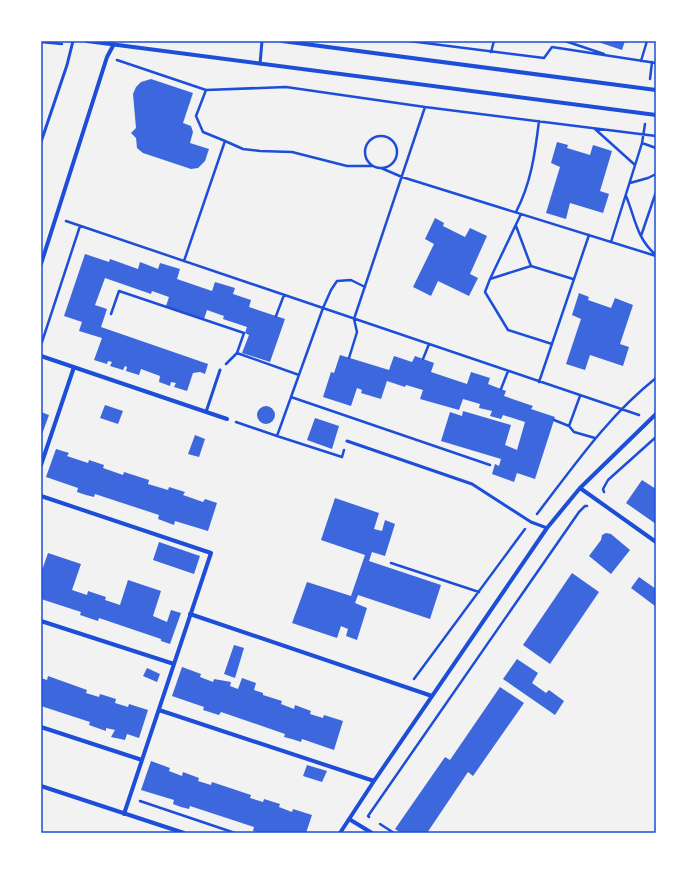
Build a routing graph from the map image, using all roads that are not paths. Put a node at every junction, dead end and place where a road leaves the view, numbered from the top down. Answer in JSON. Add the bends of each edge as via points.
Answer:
{"nodes":[{"id":1,"x":73,"y":41,"type":"edge"},
{"id":2,"x":87,"y":41,"type":"edge"},
{"id":3,"x":262,"y":41,"type":"edge"},
{"id":4,"x":282,"y":41,"type":"edge"},
{"id":5,"x":114,"y":44,"type":"junction"},
{"id":6,"x":260,"y":64,"type":"junction"},
{"id":7,"x":656,"y":90,"type":"edge"},
{"id":8,"x":656,"y":115,"type":"edge"},
{"id":9,"x":41,"y":142,"type":"edge"},
{"id":10,"x":41,"y":264,"type":"edge"},
{"id":11,"x":41,"y":356,"type":"edge"},
{"id":12,"x":74,"y":367,"type":"junction"},
{"id":13,"x":220,"y":370,"type":"road end"},
{"id":14,"x":206,"y":412,"type":"junction"},
{"id":15,"x":656,"y":414,"type":"edge"},
{"id":16,"x":227,"y":419,"type":"road end"},
{"id":17,"x":347,"y":441,"type":"road end"},
{"id":18,"x":41,"y":463,"type":"edge"},
{"id":19,"x":580,"y":488,"type":"junction"},
{"id":20,"x":41,"y":496,"type":"edge"},
{"id":21,"x":548,"y":528,"type":"junction"},
{"id":22,"x":656,"y":542,"type":"edge"},
{"id":23,"x":190,"y":614,"type":"junction"},
{"id":24,"x":41,"y":621,"type":"edge"},
{"id":25,"x":174,"y":664,"type":"junction"},
{"id":26,"x":432,"y":696,"type":"junction"},
{"id":27,"x":159,"y":710,"type":"junction"},
{"id":28,"x":41,"y":727,"type":"edge"},
{"id":29,"x":142,"y":760,"type":"junction"},
{"id":30,"x":374,"y":781,"type":"junction"},
{"id":31,"x":41,"y":786,"type":"edge"},
{"id":32,"x":124,"y":814,"type":"junction"},
{"id":33,"x":349,"y":819,"type":"junction"},
{"id":34,"x":184,"y":833,"type":"edge"},
{"id":35,"x":340,"y":833,"type":"edge"},
{"id":36,"x":372,"y":833,"type":"edge"}],
"edges":[{"from":1,"to":9,"type":"lane"},
{"from":2,"to":5,"type":"street"},
{"from":3,"to":6,"type":"lane"},
{"from":4,"to":7,"type":"street"},
{"from":5,"to":6,"type":"street"},
{"from":5,"to":10,"type":"street"},
{"from":6,"to":8,"type":"street"},
{"from":11,"to":12,"type":"street"},
{"from":12,"to":14,"type":"street"},
{"from":12,"to":18,"type":"street"},
{"from":13,"to":14,"type":"lane"},
{"from":14,"to":16,"type":"street"},
{"from":15,"to":19,"type":"street"},
{"from":17,"to":21,"type":"lane","via":[[472,484],[531,522]]},
{"from":19,"to":21,"type":"street"},
{"from":19,"to":22,"type":"street"},
{"from":20,"to":23,"type":"street","via":[[211,553]]},
{"from":21,"to":26,"type":"street"},
{"from":23,"to":25,"type":"street"},
{"from":23,"to":26,"type":"street"},
{"from":24,"to":25,"type":"street"},
{"from":25,"to":27,"type":"street"},
{"from":26,"to":30,"type":"street"},
{"from":27,"to":29,"type":"street"},
{"from":27,"to":30,"type":"street"},
{"from":28,"to":29,"type":"street"},
{"from":29,"to":32,"type":"street"},
{"from":30,"to":33,"type":"street"},
{"from":31,"to":32,"type":"street"},
{"from":32,"to":34,"type":"street"},
{"from":33,"to":35,"type":"street"},
{"from":33,"to":36,"type":"street"}]}
